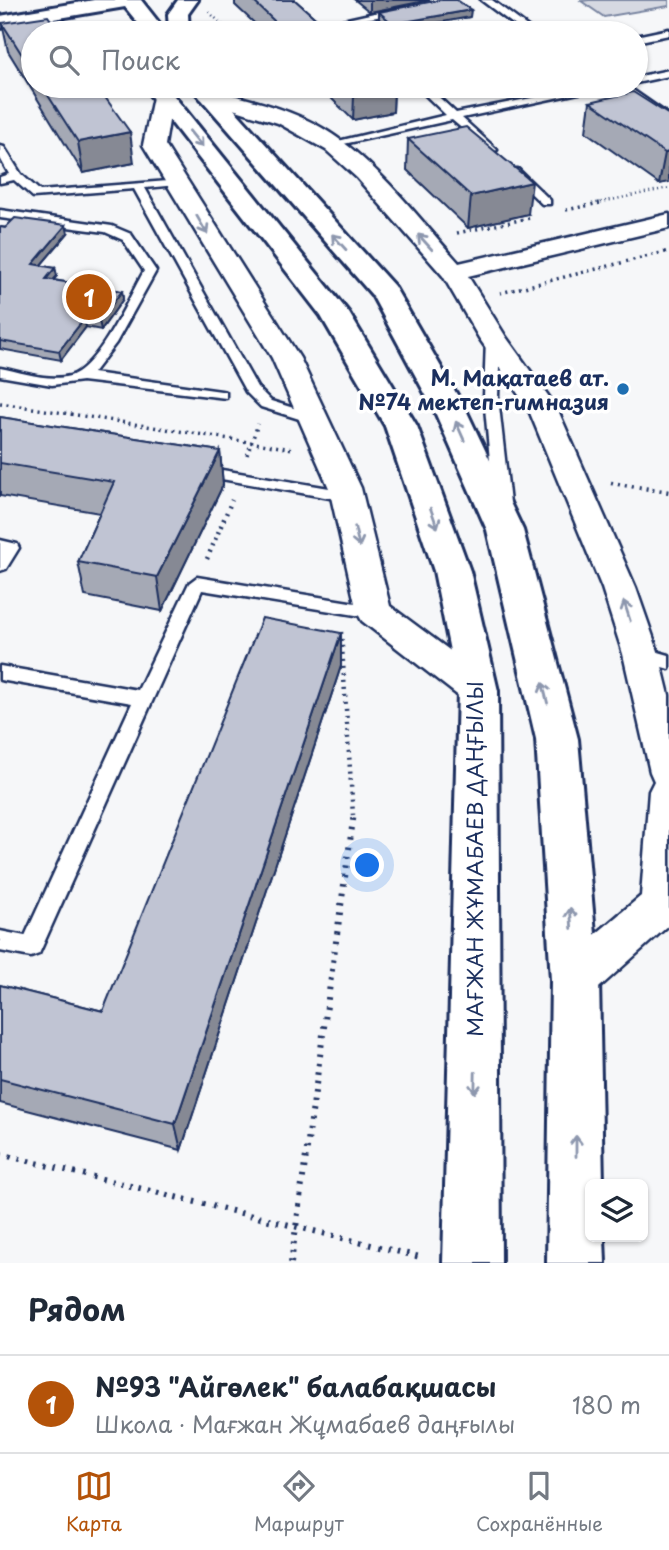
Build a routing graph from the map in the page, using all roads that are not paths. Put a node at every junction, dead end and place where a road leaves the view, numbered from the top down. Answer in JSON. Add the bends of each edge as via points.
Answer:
{"nodes":[{"id":1,"x":129,"y":0,"type":"edge"},
{"id":2,"x":188,"y":0,"type":"edge"},
{"id":3,"x":485,"y":0,"type":"edge"},
{"id":4,"x":87,"y":3,"type":"edge"},
{"id":5,"x":415,"y":8,"type":"edge"},
{"id":6,"x":101,"y":21,"type":"edge"},
{"id":7,"x":147,"y":21,"type":"edge"},
{"id":8,"x":178,"y":21,"type":"edge"},
{"id":9,"x":349,"y":21,"type":"edge"},
{"id":10,"x":514,"y":21,"type":"edge"},
{"id":11,"x":0,"y":22,"type":"edge"},
{"id":12,"x":21,"y":27,"type":"edge"},
{"id":13,"x":0,"y":28,"type":"edge"},
{"id":14,"x":669,"y":32,"type":"edge"},
{"id":15,"x":648,"y":36,"type":"edge"},
{"id":16,"x":669,"y":73,"type":"edge"},
{"id":17,"x":648,"y":77,"type":"edge"},
{"id":18,"x":178,"y":98,"type":"edge"},
{"id":19,"x":187,"y":98,"type":"edge"},
{"id":20,"x":189,"y":98,"type":"edge"},
{"id":21,"x":209,"y":98,"type":"edge"},
{"id":22,"x":435,"y":98,"type":"edge"},
{"id":23,"x":548,"y":98,"type":"edge"},
{"id":24,"x":638,"y":98,"type":"edge"},
{"id":25,"x":456,"y":117,"type":"junction"},
{"id":26,"x":669,"y":120,"type":"edge"},
{"id":27,"x":334,"y":145,"type":"junction"},
{"id":28,"x":0,"y":149,"type":"edge"},
{"id":29,"x":496,"y":154,"type":"edge"},
{"id":30,"x":506,"y":164,"type":"edge"},
{"id":31,"x":16,"y":176,"type":"junction"},
{"id":32,"x":0,"y":180,"type":"edge"},
{"id":33,"x":177,"y":182,"type":"junction"},
{"id":34,"x":138,"y":186,"type":"junction"},
{"id":35,"x":37,"y":195,"type":"junction"},
{"id":36,"x":546,"y":202,"type":"dead end"},
{"id":37,"x":0,"y":214,"type":"edge"},
{"id":38,"x":40,"y":218,"type":"junction"},
{"id":39,"x":669,"y":221,"type":"edge"},
{"id":40,"x":453,"y":272,"type":"junction"},
{"id":41,"x":493,"y":338,"type":"junction"},
{"id":42,"x":0,"y":372,"type":"edge"},
{"id":43,"x":80,"y":376,"type":"junction"},
{"id":44,"x":221,"y":395,"type":"dead end"},
{"id":45,"x":314,"y":419,"type":"junction"},
{"id":46,"x":187,"y":469,"type":"edge"},
{"id":47,"x":347,"y":496,"type":"junction"},
{"id":48,"x":505,"y":530,"type":"junction"},
{"id":49,"x":0,"y":546,"type":"edge"},
{"id":50,"x":0,"y":565,"type":"edge"},
{"id":51,"x":374,"y":612,"type":"junction"},
{"id":52,"x":641,"y":654,"type":"junction"},
{"id":53,"x":669,"y":662,"type":"edge"},
{"id":54,"x":0,"y":673,"type":"edge"},
{"id":55,"x":478,"y":691,"type":"junction"},
{"id":56,"x":143,"y":698,"type":"junction"},
{"id":57,"x":669,"y":772,"type":"edge"},
{"id":58,"x":669,"y":791,"type":"edge"},
{"id":59,"x":0,"y":941,"type":"edge"},
{"id":60,"x":575,"y":980,"type":"junction"},
{"id":61,"x":455,"y":1262,"type":"edge"},
{"id":62,"x":576,"y":1263,"type":"edge"}],
"edges":[{"from":1,"to":4,"type":"main road"},
{"from":1,"to":7,"type":"main road"},
{"from":2,"to":8,"type":"main road"},
{"from":3,"to":10,"type":"lane"},
{"from":4,"to":6,"type":"main road"},
{"from":4,"to":11,"type":"main road"},
{"from":5,"to":9,"type":"lane"},
{"from":12,"to":13,"type":"main road"},
{"from":14,"to":15,"type":"lane"},
{"from":16,"to":17,"type":"lane"},
{"from":18,"to":33,"type":"street","via":[[154,145]]},
{"from":19,"to":55,"type":"main road","name":"МАҒЖАН ЖҰМАБАЕВ ДАҢҒЫЛЫ","one_way":true,"via":[[328,304],[401,426],[452,571]]},
{"from":48,"to":20,"type":"main road","one_way":true,"via":[[451,412],[384,292]]},
{"from":21,"to":27,"type":"street","via":[[286,118]]},
{"from":22,"to":25,"type":"lane"},
{"from":23,"to":25,"type":"lane"},
{"from":24,"to":26,"type":"lane"},
{"from":25,"to":27,"type":"lane"},
{"from":25,"to":29,"type":"lane"},
{"from":40,"to":27,"type":"street","one_way":true},
{"from":28,"to":31,"type":"lane"},
{"from":30,"to":36,"type":"lane"},
{"from":31,"to":32,"type":"lane"},
{"from":31,"to":35,"type":"lane"},
{"from":33,"to":34,"type":"lane"},
{"from":33,"to":45,"type":"street","one_way":true,"via":[[286,358]]},
{"from":34,"to":35,"type":"lane"},
{"from":34,"to":45,"type":"lane","via":[[251,389],[266,404]]},
{"from":35,"to":38,"type":"lane"},
{"from":37,"to":38,"type":"lane"},
{"from":38,"to":43,"type":"lane","via":[[108,229],[127,237],[150,271],[99,359]]},
{"from":39,"to":40,"type":"street"},
{"from":40,"to":41,"type":"street"},
{"from":41,"to":48,"type":"lane","via":[[491,397]]},
{"from":52,"to":41,"type":"street","one_way":true,"via":[[620,587],[541,408]]},
{"from":42,"to":43,"type":"lane","via":[[53,381]]},
{"from":43,"to":44,"type":"lane"},
{"from":45,"to":47,"type":"street"},
{"from":46,"to":47,"type":"lane"},
{"from":47,"to":51,"type":"street","one_way":true},
{"from":60,"to":48,"type":"main road","one_way":true,"via":[[557,739]]},
{"from":49,"to":50,"type":"lane","via":[[11,548]]},
{"from":51,"to":55,"type":"street"},
{"from":51,"to":56,"type":"lane","via":[[197,583]]},
{"from":52,"to":53,"type":"lane"},
{"from":52,"to":57,"type":"street"},
{"from":54,"to":56,"type":"lane"},
{"from":55,"to":61,"type":"main road","name":"МАҒЖАН ЖҰМАБАЕВ ДАҢҒЫЛЫ","one_way":true},
{"from":56,"to":59,"type":"lane","via":[[31,947]]},
{"from":58,"to":60,"type":"street","via":[[662,905]]},
{"from":62,"to":60,"type":"main road","one_way":true}]}
